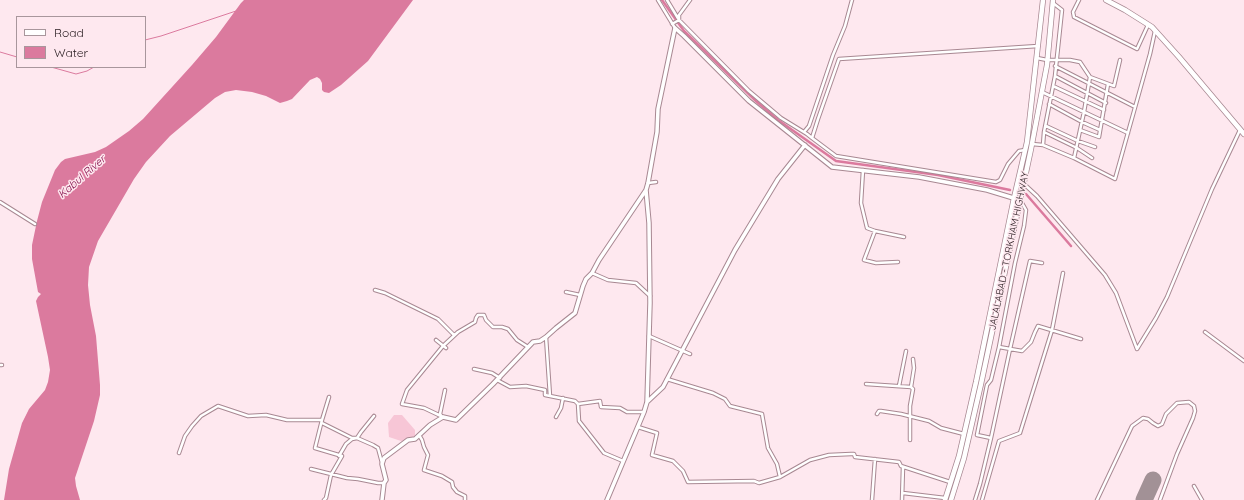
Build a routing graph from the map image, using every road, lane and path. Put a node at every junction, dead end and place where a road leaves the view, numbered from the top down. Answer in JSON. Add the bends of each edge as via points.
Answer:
{"nodes":[{"id":1,"x":658,"y":0,"type":"edge"},
{"id":2,"x":667,"y":0,"type":"edge"},
{"id":3,"x":690,"y":0,"type":"edge"},
{"id":4,"x":852,"y":0,"type":"edge"},
{"id":5,"x":1043,"y":0,"type":"edge"},
{"id":6,"x":1079,"y":0,"type":"edge"},
{"id":7,"x":1106,"y":0,"type":"edge"},
{"id":8,"x":1053,"y":1,"type":"edge"},
{"id":9,"x":679,"y":20,"type":"junction"},
{"id":10,"x":1148,"y":25,"type":"junction"},
{"id":11,"x":674,"y":26,"type":"junction"},
{"id":12,"x":1155,"y":31,"type":"junction"},
{"id":13,"x":1038,"y":46,"type":"junction"},
{"id":14,"x":1037,"y":58,"type":"junction"},
{"id":15,"x":1047,"y":60,"type":"junction"},
{"id":16,"x":1120,"y":60,"type":"dead end"},
{"id":17,"x":1056,"y":61,"type":"junction"},
{"id":18,"x":1055,"y":66,"type":"junction"},
{"id":19,"x":1054,"y":76,"type":"junction"},
{"id":20,"x":1090,"y":77,"type":"junction"},
{"id":21,"x":1088,"y":84,"type":"junction"},
{"id":22,"x":1108,"y":84,"type":"junction"},
{"id":23,"x":1052,"y":86,"type":"junction"},
{"id":24,"x":1042,"y":92,"type":"junction"},
{"id":25,"x":1087,"y":93,"type":"junction"},
{"id":26,"x":1107,"y":93,"type":"junction"},
{"id":27,"x":1051,"y":96,"type":"junction"},
{"id":28,"x":1086,"y":102,"type":"junction"},
{"id":29,"x":1106,"y":103,"type":"junction"},
{"id":30,"x":1049,"y":104,"type":"junction"},
{"id":31,"x":1135,"y":107,"type":"junction"},
{"id":32,"x":1104,"y":110,"type":"junction"},
{"id":33,"x":1084,"y":112,"type":"junction"},
{"id":34,"x":1102,"y":121,"type":"junction"},
{"id":35,"x":1082,"y":122,"type":"junction"},
{"id":36,"x":1046,"y":126,"type":"junction"},
{"id":37,"x":1240,"y":129,"type":"junction"},
{"id":38,"x":1080,"y":130,"type":"junction"},
{"id":39,"x":1100,"y":130,"type":"junction"},
{"id":40,"x":804,"y":132,"type":"junction"},
{"id":41,"x":1044,"y":132,"type":"junction"},
{"id":42,"x":1128,"y":133,"type":"junction"},
{"id":43,"x":1244,"y":134,"type":"edge"},
{"id":44,"x":812,"y":138,"type":"junction"},
{"id":45,"x":1078,"y":141,"type":"junction"},
{"id":46,"x":805,"y":145,"type":"junction"},
{"id":47,"x":1043,"y":145,"type":"junction"},
{"id":48,"x":1031,"y":146,"type":"junction"},
{"id":49,"x":1095,"y":147,"type":"dead end"},
{"id":50,"x":1077,"y":148,"type":"junction"},
{"id":51,"x":1025,"y":150,"type":"junction"},
{"id":52,"x":1074,"y":158,"type":"junction"},
{"id":53,"x":1092,"y":158,"type":"dead end"},
{"id":54,"x":863,"y":170,"type":"junction"},
{"id":55,"x":648,"y":182,"type":"junction"},
{"id":56,"x":656,"y":182,"type":"dead end"},
{"id":57,"x":1024,"y":183,"type":"junction"},
{"id":58,"x":646,"y":190,"type":"junction"},
{"id":59,"x":1014,"y":198,"type":"junction"},
{"id":60,"x":1020,"y":201,"type":"junction"},
{"id":61,"x":0,"y":202,"type":"edge"},
{"id":62,"x":35,"y":224,"type":"dead end"},
{"id":63,"x":875,"y":231,"type":"junction"},
{"id":64,"x":904,"y":237,"type":"dead end"},
{"id":65,"x":898,"y":262,"type":"dead end"},
{"id":66,"x":1042,"y":263,"type":"dead end"},
{"id":67,"x":1063,"y":273,"type":"dead end"},
{"id":68,"x":592,"y":274,"type":"junction"},
{"id":69,"x":375,"y":290,"type":"dead end"},
{"id":70,"x":566,"y":292,"type":"dead end"},
{"id":71,"x":580,"y":295,"type":"junction"},
{"id":72,"x":650,"y":296,"type":"junction"},
{"id":73,"x":1052,"y":330,"type":"junction"},
{"id":74,"x":1204,"y":332,"type":"dead end"},
{"id":75,"x":454,"y":335,"type":"junction"},
{"id":76,"x":649,"y":336,"type":"junction"},
{"id":77,"x":546,"y":338,"type":"junction"},
{"id":78,"x":1081,"y":339,"type":"dead end"},
{"id":79,"x":436,"y":340,"type":"dead end"},
{"id":80,"x":445,"y":347,"type":"junction"},
{"id":81,"x":529,"y":347,"type":"junction"},
{"id":82,"x":999,"y":348,"type":"junction"},
{"id":83,"x":682,"y":350,"type":"junction"},
{"id":84,"x":1010,"y":350,"type":"junction"},
{"id":85,"x":906,"y":351,"type":"dead end"},
{"id":86,"x":690,"y":354,"type":"dead end"},
{"id":87,"x":913,"y":359,"type":"dead end"},
{"id":88,"x":1244,"y":361,"type":"edge"},
{"id":89,"x":474,"y":369,"type":"dead end"},
{"id":90,"x":498,"y":379,"type":"junction"},
{"id":91,"x":667,"y":379,"type":"junction"},
{"id":92,"x":866,"y":384,"type":"dead end"},
{"id":93,"x":899,"y":386,"type":"junction"},
{"id":94,"x":911,"y":387,"type":"junction"},
{"id":95,"x":446,"y":390,"type":"dead end"},
{"id":96,"x":550,"y":396,"type":"junction"},
{"id":97,"x":329,"y":397,"type":"dead end"},
{"id":98,"x":563,"y":398,"type":"junction"},
{"id":99,"x":647,"y":402,"type":"junction"},
{"id":100,"x":578,"y":404,"type":"junction"},
{"id":101,"x":644,"y":412,"type":"junction"},
{"id":102,"x":877,"y":414,"type":"dead end"},
{"id":103,"x":374,"y":416,"type":"dead end"},
{"id":104,"x":910,"y":416,"type":"junction"},
{"id":105,"x":443,"y":417,"type":"junction"},
{"id":106,"x":556,"y":417,"type":"dead end"},
{"id":107,"x":322,"y":422,"type":"junction"},
{"id":108,"x":638,"y":427,"type":"junction"},
{"id":109,"x":964,"y":434,"type":"junction"},
{"id":110,"x":419,"y":435,"type":"junction"},
{"id":111,"x":357,"y":438,"type":"junction"},
{"id":112,"x":991,"y":438,"type":"junction"},
{"id":113,"x":910,"y":440,"type":"dead end"},
{"id":114,"x":179,"y":453,"type":"dead end"},
{"id":115,"x":339,"y":456,"type":"junction"},
{"id":116,"x":875,"y":459,"type":"junction"},
{"id":117,"x":624,"y":461,"type":"junction"},
{"id":118,"x":382,"y":464,"type":"junction"},
{"id":119,"x":903,"y":466,"type":"junction"},
{"id":120,"x":311,"y":469,"type":"dead end"},
{"id":121,"x":331,"y":475,"type":"junction"},
{"id":122,"x":780,"y":477,"type":"junction"},
{"id":123,"x":951,"y":482,"type":"junction"},
{"id":124,"x":384,"y":483,"type":"junction"},
{"id":125,"x":1194,"y":486,"type":"dead end"},
{"id":126,"x":903,"y":494,"type":"junction"},
{"id":127,"x":946,"y":499,"type":"edge"},
{"id":128,"x":324,"y":500,"type":"edge"},
{"id":129,"x":382,"y":500,"type":"edge"},
{"id":130,"x":465,"y":500,"type":"edge"},
{"id":131,"x":607,"y":500,"type":"edge"},
{"id":132,"x":872,"y":500,"type":"edge"},
{"id":133,"x":902,"y":500,"type":"edge"},
{"id":134,"x":951,"y":500,"type":"edge"},
{"id":135,"x":975,"y":500,"type":"edge"},
{"id":136,"x":982,"y":500,"type":"edge"},
{"id":137,"x":1097,"y":500,"type":"edge"},
{"id":138,"x":1160,"y":500,"type":"edge"},
{"id":139,"x":1202,"y":500,"type":"edge"}],
"edges":[{"from":1,"to":11,"type":"street"},
{"from":2,"to":9,"type":"street"},
{"from":3,"to":9,"type":"street","via":[[679,15]]},
{"from":4,"to":40,"type":"street","via":[[809,126]]},
{"from":5,"to":13,"type":"highway","name":"JALALABAD - TORKHAM HIGHWAY"},
{"from":6,"to":10,"type":"street","via":[[1073,12],[1074,16],[1137,49]]},
{"from":7,"to":10,"type":"highway"},
{"from":8,"to":15,"type":"highway","name":"JALALABAD - TORKHAM HIGHWAY"},
{"from":8,"to":17,"type":"street","via":[[1062,10]]},
{"from":9,"to":11,"type":"street"},
{"from":9,"to":40,"type":"street","via":[[749,91],[781,118]]},
{"from":10,"to":12,"type":"highway"},
{"from":11,"to":46,"type":"street","via":[[749,101]]},
{"from":11,"to":55,"type":"street","via":[[658,109],[657,132]]},
{"from":12,"to":31,"type":"street"},
{"from":12,"to":37,"type":"highway"},
{"from":13,"to":14,"type":"highway","name":"JALALABAD - TORKHAM HIGHWAY"},
{"from":13,"to":44,"type":"street","via":[[839,59]]},
{"from":14,"to":15,"type":"street"},
{"from":14,"to":51,"type":"highway","name":"JALALABAD - TORKHAM HIGHWAY"},
{"from":15,"to":17,"type":"street"},
{"from":15,"to":24,"type":"highway","name":"JALALABAD - TORKHAM HIGHWAY"},
{"from":16,"to":22,"type":"street","via":[[1114,86]]},
{"from":17,"to":18,"type":"street"},
{"from":17,"to":20,"type":"street","via":[[1080,62]]},
{"from":18,"to":19,"type":"street"},
{"from":18,"to":21,"type":"street"},
{"from":19,"to":23,"type":"street"},
{"from":19,"to":25,"type":"street"},
{"from":20,"to":21,"type":"street"},
{"from":20,"to":22,"type":"street"},
{"from":21,"to":25,"type":"street"},
{"from":21,"to":26,"type":"street"},
{"from":22,"to":26,"type":"street"},
{"from":23,"to":27,"type":"street"},
{"from":23,"to":28,"type":"street"},
{"from":24,"to":27,"type":"street"},
{"from":24,"to":48,"type":"highway","name":"JALALABAD - TORKHAM HIGHWAY"},
{"from":25,"to":28,"type":"street"},
{"from":25,"to":29,"type":"street"},
{"from":26,"to":29,"type":"street"},
{"from":26,"to":31,"type":"street"},
{"from":27,"to":30,"type":"street"},
{"from":27,"to":33,"type":"street"},
{"from":28,"to":32,"type":"street"},
{"from":28,"to":33,"type":"street"},
{"from":29,"to":32,"type":"street"},
{"from":30,"to":35,"type":"street"},
{"from":30,"to":36,"type":"street"},
{"from":31,"to":42,"type":"street"},
{"from":32,"to":34,"type":"street"},
{"from":33,"to":34,"type":"street"},
{"from":33,"to":35,"type":"street"},
{"from":34,"to":39,"type":"street"},
{"from":34,"to":42,"type":"street"},
{"from":35,"to":38,"type":"street"},
{"from":35,"to":39,"type":"street"},
{"from":36,"to":41,"type":"street"},
{"from":36,"to":45,"type":"street"},
{"from":37,"to":43,"type":"highway"},
{"from":37,"to":57,"type":"street","via":[[1167,297],[1137,349],[1116,293],[1105,275]]},
{"from":38,"to":39,"type":"street","via":[[1099,137]]},
{"from":38,"to":45,"type":"street"},
{"from":40,"to":44,"type":"street"},
{"from":41,"to":47,"type":"street"},
{"from":41,"to":50,"type":"street"},
{"from":42,"to":52,"type":"street","via":[[1115,179]]},
{"from":44,"to":51,"type":"street","via":[[836,156],[996,182],[1000,180],[1008,164],[1019,151]]},
{"from":45,"to":49,"type":"street"},
{"from":45,"to":50,"type":"street"},
{"from":46,"to":54,"type":"street","via":[[832,167]]},
{"from":46,"to":83,"type":"street","via":[[778,179]]},
{"from":47,"to":48,"type":"street"},
{"from":47,"to":52,"type":"street"},
{"from":48,"to":57,"type":"highway","name":"JALALABAD - TORKHAM HIGHWAY"},
{"from":50,"to":52,"type":"street"},
{"from":50,"to":53,"type":"street"},
{"from":51,"to":59,"type":"highway","name":"JALALABAD - TORKHAM HIGHWAY"},
{"from":54,"to":59,"type":"street","via":[[919,177]]},
{"from":54,"to":63,"type":"street","via":[[861,203],[867,228]]},
{"from":55,"to":56,"type":"street"},
{"from":55,"to":58,"type":"street"},
{"from":57,"to":60,"type":"highway","name":"JALALABAD - TORKHAM HIGHWAY"},
{"from":58,"to":68,"type":"street"},
{"from":58,"to":72,"type":"street"},
{"from":59,"to":60,"type":"street"},
{"from":59,"to":109,"type":"highway","name":"JALALABAD - TORKHAM HIGHWAY"},
{"from":60,"to":82,"type":"street","via":[[1026,210],[1024,226]]},
{"from":60,"to":134,"type":"highway","name":"JALALABAD - TORKHAM HIGHWAY","via":[[964,458]]},
{"from":61,"to":62,"type":"street"},
{"from":63,"to":64,"type":"street"},
{"from":63,"to":65,"type":"street","via":[[864,260],[876,263]]},
{"from":66,"to":84,"type":"street","via":[[1030,262]]},
{"from":67,"to":73,"type":"street"},
{"from":68,"to":71,"type":"street","via":[[586,280]]},
{"from":68,"to":72,"type":"street","via":[[608,280],[636,283]]},
{"from":69,"to":75,"type":"street","via":[[438,319]]},
{"from":70,"to":71,"type":"street"},
{"from":71,"to":77,"type":"street","via":[[575,313]]},
{"from":72,"to":76,"type":"street"},
{"from":73,"to":78,"type":"street"},
{"from":73,"to":84,"type":"street","via":[[1038,326],[1031,342],[1022,351]]},
{"from":73,"to":136,"type":"street","via":[[1020,433],[999,440]]},
{"from":74,"to":88,"type":"street"},
{"from":75,"to":80,"type":"street"},
{"from":75,"to":81,"type":"street","via":[[475,322],[478,315],[484,315],[493,327],[508,329],[517,340]]},
{"from":76,"to":83,"type":"street"},
{"from":76,"to":99,"type":"street"},
{"from":77,"to":81,"type":"street","via":[[533,342]]},
{"from":77,"to":96,"type":"street"},
{"from":79,"to":80,"type":"street"},
{"from":80,"to":105,"type":"street","via":[[407,390],[402,404],[424,408]]},
{"from":81,"to":90,"type":"street"},
{"from":82,"to":84,"type":"street"},
{"from":82,"to":112,"type":"street","via":[[976,435]]},
{"from":83,"to":86,"type":"street"},
{"from":83,"to":91,"type":"street"},
{"from":84,"to":112,"type":"street"},
{"from":85,"to":93,"type":"street"},
{"from":87,"to":94,"type":"street"},
{"from":89,"to":90,"type":"street","via":[[492,373]]},
{"from":90,"to":96,"type":"street","via":[[510,387],[526,386],[545,390],[545,395]]},
{"from":90,"to":105,"type":"street","via":[[456,420]]},
{"from":91,"to":99,"type":"street","via":[[663,387]]},
{"from":91,"to":122,"type":"street","via":[[712,393],[725,399],[730,406],[762,414],[768,448],[777,464]]},
{"from":92,"to":93,"type":"street"},
{"from":93,"to":94,"type":"street"},
{"from":94,"to":104,"type":"street","via":[[913,389]]},
{"from":95,"to":105,"type":"street","via":[[440,414]]},
{"from":96,"to":98,"type":"street"},
{"from":97,"to":107,"type":"street"},
{"from":98,"to":100,"type":"street"},
{"from":98,"to":106,"type":"street"},
{"from":99,"to":101,"type":"street"},
{"from":100,"to":101,"type":"street","via":[[600,401],[601,407],[620,408],[626,412]]},
{"from":100,"to":117,"type":"street","via":[[579,420],[604,453]]},
{"from":101,"to":108,"type":"street"},
{"from":102,"to":104,"type":"street","via":[[881,411]]},
{"from":103,"to":111,"type":"street"},
{"from":104,"to":109,"type":"street"},
{"from":104,"to":113,"type":"street"},
{"from":105,"to":110,"type":"street"},
{"from":107,"to":111,"type":"street","via":[[352,438]]},
{"from":107,"to":114,"type":"street","via":[[287,420],[266,415],[248,416],[218,406],[201,416],[192,426]]},
{"from":107,"to":115,"type":"street","via":[[315,448]]},
{"from":108,"to":117,"type":"street"},
{"from":108,"to":122,"type":"street","via":[[657,433],[652,455],[674,461],[688,482],[759,483]]},
{"from":109,"to":123,"type":"highway","name":"JALALABAD - TORKHAM HIGHWAY"},
{"from":110,"to":118,"type":"street","via":[[384,458]]},
{"from":110,"to":130,"type":"street","via":[[428,455],[424,470],[452,482],[457,492],[465,496]]},
{"from":111,"to":115,"type":"street","via":[[346,444]]},
{"from":111,"to":118,"type":"street","via":[[378,448]]},
{"from":112,"to":135,"type":"street"},
{"from":115,"to":121,"type":"street","via":[[342,456]]},
{"from":116,"to":119,"type":"street","via":[[899,462]]},
{"from":116,"to":122,"type":"street","via":[[855,457],[854,454],[829,455],[810,460]]},
{"from":116,"to":132,"type":"street"},
{"from":117,"to":131,"type":"street"},
{"from":118,"to":124,"type":"street","via":[[386,480]]},
{"from":119,"to":123,"type":"street"},
{"from":119,"to":126,"type":"street"},
{"from":120,"to":121,"type":"street"},
{"from":121,"to":124,"type":"street"},
{"from":121,"to":128,"type":"street"},
{"from":123,"to":127,"type":"highway","name":"JALALABAD - TORKHAM HIGHWAY"},
{"from":124,"to":129,"type":"street"},
{"from":125,"to":139,"type":"street"},
{"from":126,"to":127,"type":"street"},
{"from":126,"to":133,"type":"street"},
{"from":137,"to":138,"type":"street","via":[[1132,426],[1143,418],[1148,418],[1158,426],[1177,403],[1189,402],[1194,406],[1193,418],[1176,454]]}]}
